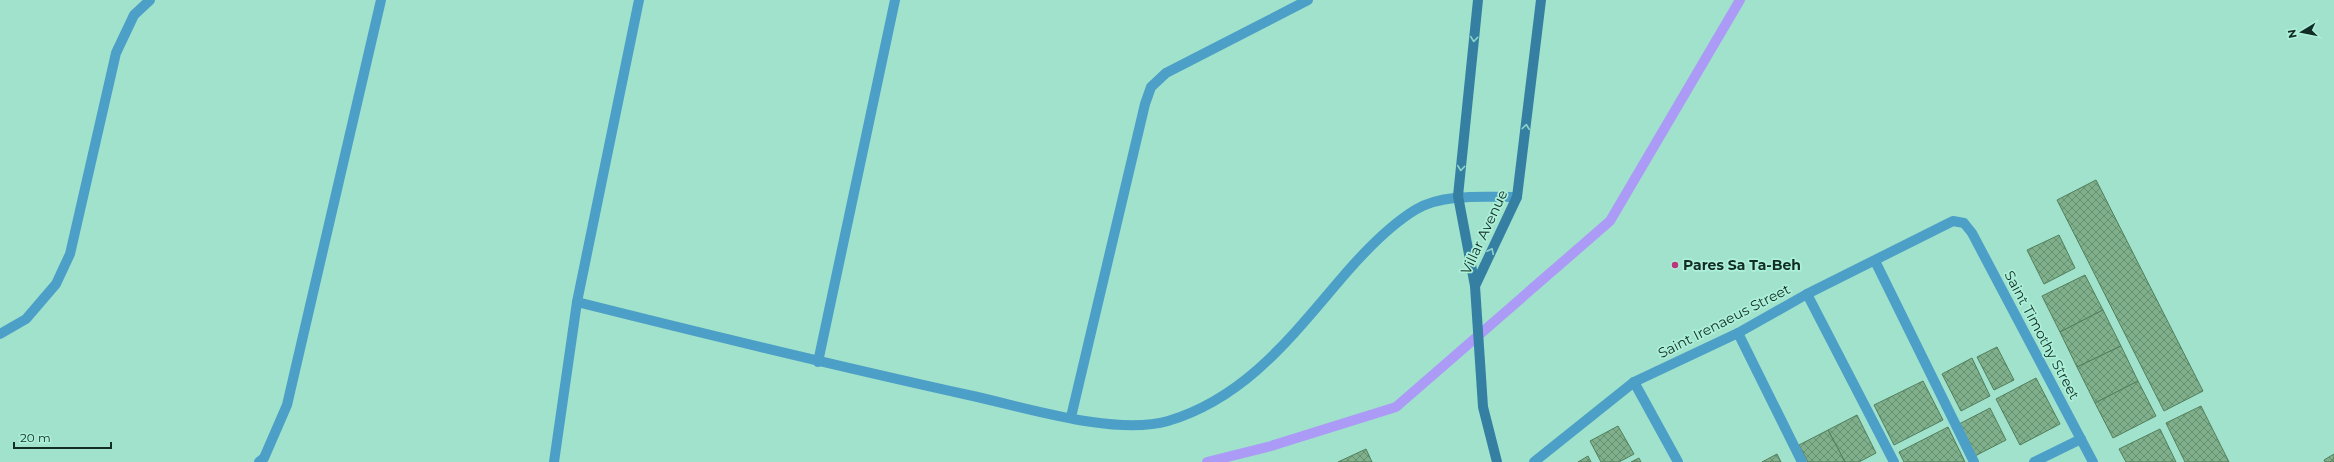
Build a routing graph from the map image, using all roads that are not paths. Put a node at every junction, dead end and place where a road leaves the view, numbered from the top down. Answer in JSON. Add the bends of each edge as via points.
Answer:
{"nodes":[{"id":1,"x":150,"y":0,"type":"edge"},
{"id":2,"x":381,"y":0,"type":"edge"},
{"id":3,"x":639,"y":0,"type":"edge"},
{"id":4,"x":895,"y":0,"type":"edge"},
{"id":5,"x":1308,"y":0,"type":"edge"},
{"id":6,"x":1478,"y":0,"type":"edge"},
{"id":7,"x":1541,"y":0,"type":"edge"},
{"id":8,"x":1458,"y":196,"type":"junction"},
{"id":9,"x":1517,"y":197,"type":"junction"},
{"id":10,"x":1964,"y":223,"type":"joint"},
{"id":11,"x":1875,"y":261,"type":"junction"},
{"id":12,"x":1475,"y":286,"type":"junction"},
{"id":13,"x":1807,"y":294,"type":"junction"},
{"id":14,"x":577,"y":302,"type":"junction"},
{"id":15,"x":1738,"y":333,"type":"junction"},
{"id":16,"x":0,"y":334,"type":"edge"},
{"id":17,"x":818,"y":362,"type":"junction"},
{"id":18,"x":1634,"y":382,"type":"junction"},
{"id":19,"x":1071,"y":417,"type":"junction"},
{"id":20,"x":2081,"y":439,"type":"junction"},
{"id":21,"x":1497,"y":461,"type":"edge"},
{"id":22,"x":259,"y":462,"type":"edge"},
{"id":23,"x":554,"y":462,"type":"edge"},
{"id":24,"x":1534,"y":462,"type":"edge"},
{"id":25,"x":1678,"y":462,"type":"edge"},
{"id":26,"x":1802,"y":462,"type":"edge"},
{"id":27,"x":1894,"y":462,"type":"edge"},
{"id":28,"x":1974,"y":462,"type":"edge"},
{"id":29,"x":2034,"y":462,"type":"edge"},
{"id":30,"x":2093,"y":462,"type":"edge"}],
"edges":[{"from":1,"to":16,"type":"street","via":[[134,15],[116,53],[70,254],[56,284],[26,319]]},
{"from":2,"to":22,"type":"street","via":[[287,405],[264,458]]},
{"from":3,"to":14,"type":"street"},
{"from":4,"to":17,"type":"street"},
{"from":5,"to":19,"type":"street","via":[[1166,73],[1151,87]]},
{"from":6,"to":8,"type":"main road","name":"Villar Avenue","one_way":true},
{"from":9,"to":7,"type":"main road","name":"Villar Avenue","one_way":true},
{"from":8,"to":9,"type":"street"},
{"from":8,"to":12,"type":"main road","name":"Villar Avenue"},
{"from":8,"to":19,"type":"street","via":[[1416,209],[1369,247],[1267,363],[1232,392],[1167,421],[1129,426]]},
{"from":12,"to":9,"type":"main road","name":"Villar Avenue","one_way":true},
{"from":10,"to":11,"type":"street","name":"Saint Irenaeus Street","via":[[1952,222]]},
{"from":10,"to":20,"type":"street","name":"Saint Timothy Street","via":[[1972,233]]},
{"from":11,"to":13,"type":"street","name":"Saint Irenaeus Street"},
{"from":11,"to":28,"type":"street"},
{"from":12,"to":21,"type":"main road","via":[[1483,408]]},
{"from":13,"to":15,"type":"street","name":"Saint Irenaeus Street"},
{"from":13,"to":27,"type":"street"},
{"from":14,"to":17,"type":"street"},
{"from":14,"to":23,"type":"street"},
{"from":15,"to":18,"type":"street","name":"Saint Irenaeus Street"},
{"from":15,"to":26,"type":"street"},
{"from":17,"to":19,"type":"street"},
{"from":18,"to":24,"type":"street","name":"Saint Irenaeus Street"},
{"from":18,"to":25,"type":"street"},
{"from":20,"to":29,"type":"street"},
{"from":20,"to":30,"type":"street","name":"Saint Timothy Street"}]}
